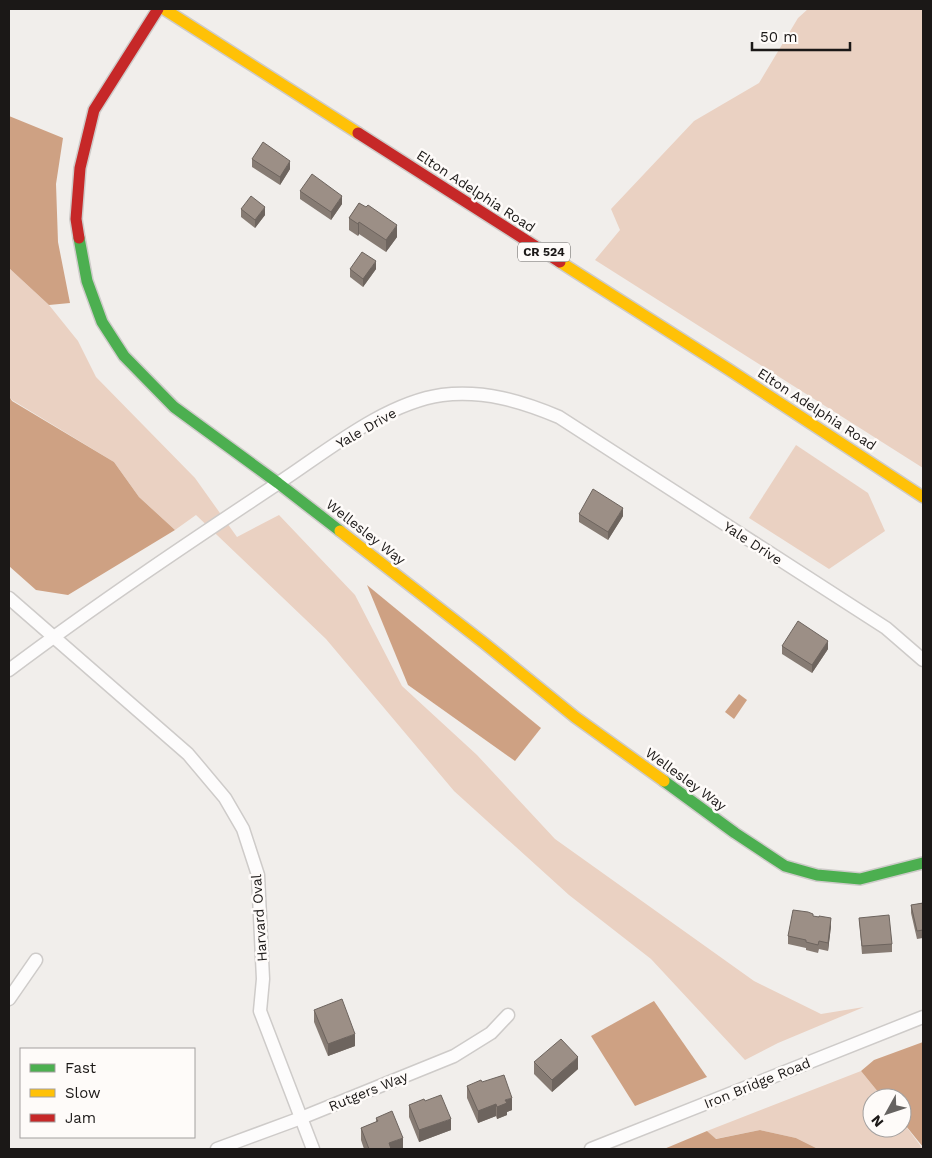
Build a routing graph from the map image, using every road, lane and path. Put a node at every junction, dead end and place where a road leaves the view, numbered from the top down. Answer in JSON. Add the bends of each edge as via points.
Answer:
{"nodes":[{"id":1,"x":158,"y":9,"type":"edge"},
{"id":2,"x":164,"y":9,"type":"edge"},
{"id":3,"x":278,"y":484,"type":"junction"},
{"id":4,"x":923,"y":496,"type":"edge"},
{"id":5,"x":9,"y":598,"type":"edge"},
{"id":6,"x":52,"y":637,"type":"junction"},
{"id":7,"x":923,"y":660,"type":"edge"},
{"id":8,"x":9,"y":670,"type":"edge"},
{"id":9,"x":923,"y":863,"type":"edge"},
{"id":10,"x":36,"y":960,"type":"dead end"},
{"id":11,"x":9,"y":998,"type":"edge"},
{"id":12,"x":508,"y":1015,"type":"dead end"},
{"id":13,"x":923,"y":1017,"type":"edge"},
{"id":14,"x":302,"y":1118,"type":"junction"},
{"id":15,"x":217,"y":1149,"type":"edge"},
{"id":16,"x":313,"y":1149,"type":"edge"},
{"id":17,"x":591,"y":1149,"type":"edge"}],
"edges":[{"from":1,"to":3,"type":"street","name":"Wellesley Way","via":[[94,110],[80,168],[76,219],[87,281],[102,322],[124,356],[174,407]]},
{"from":2,"to":4,"type":"street","name":"Elton Adelphia Road","number":"CR 524"},
{"from":3,"to":6,"type":"street","name":"Yale Drive"},
{"from":3,"to":7,"type":"street","name":"Yale Drive","via":[[374,420],[408,405],[440,396],[467,394],[496,395],[530,404],[559,417],[886,628]]},
{"from":3,"to":9,"type":"street","name":"Wellesley Way","via":[[575,716],[785,866],[817,875],[860,879]]},
{"from":5,"to":6,"type":"street","name":"Harvard Oval"},
{"from":6,"to":8,"type":"street","name":"Yale Drive"},
{"from":6,"to":14,"type":"street","name":"Harvard Oval","via":[[188,754],[225,798],[243,829],[258,875],[263,979],[260,1011]]},
{"from":10,"to":11,"type":"street"},
{"from":12,"to":14,"type":"street","name":"Rutgers Way","via":[[491,1033],[454,1056]]},
{"from":13,"to":17,"type":"street","name":"Iron Bridge Road"},
{"from":14,"to":15,"type":"street","name":"Rutgers Way"},
{"from":14,"to":16,"type":"street","name":"Harvard Oval"}]}
